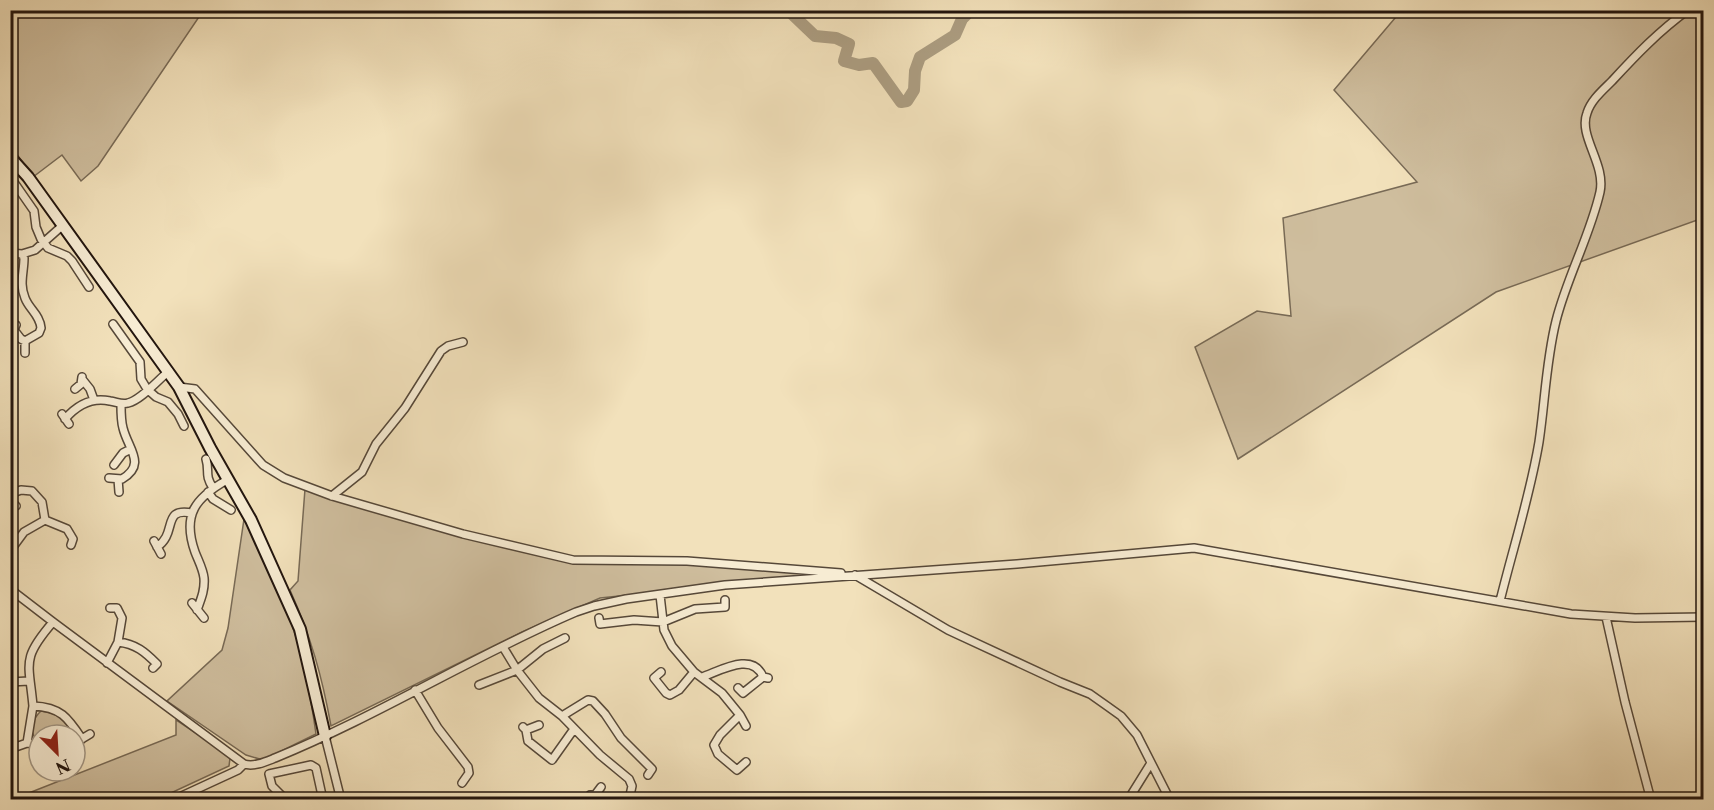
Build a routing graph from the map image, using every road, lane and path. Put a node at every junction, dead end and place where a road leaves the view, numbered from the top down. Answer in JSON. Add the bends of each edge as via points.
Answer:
{"nodes":[{"id":1,"x":1688,"y":10,"type":"edge"},
{"id":2,"x":10,"y":157,"type":"edge"},
{"id":3,"x":11,"y":178,"type":"edge"},
{"id":4,"x":62,"y":226,"type":"junction"},
{"id":5,"x":43,"y":242,"type":"junction"},
{"id":6,"x":10,"y":253,"type":"edge"},
{"id":7,"x":22,"y":255,"type":"junction"},
{"id":8,"x":90,"y":287,"type":"dead end"},
{"id":9,"x":113,"y":324,"type":"dead end"},
{"id":10,"x":16,"y":325,"type":"dead end"},
{"id":11,"x":25,"y":341,"type":"junction"},
{"id":12,"x":462,"y":342,"type":"dead end"},
{"id":13,"x":25,"y":353,"type":"dead end"},
{"id":14,"x":169,"y":371,"type":"junction"},
{"id":15,"x":179,"y":387,"type":"junction"},
{"id":16,"x":75,"y":389,"type":"dead end"},
{"id":17,"x":147,"y":389,"type":"junction"},
{"id":18,"x":94,"y":400,"type":"junction"},
{"id":19,"x":121,"y":404,"type":"junction"},
{"id":20,"x":65,"y":419,"type":"dead end"},
{"id":21,"x":184,"y":426,"type":"dead end"},
{"id":22,"x":131,"y":449,"type":"junction"},
{"id":23,"x":206,"y":459,"type":"dead end"},
{"id":24,"x":117,"y":464,"type":"dead end"},
{"id":25,"x":109,"y":478,"type":"dead end"},
{"id":26,"x":118,"y":480,"type":"junction"},
{"id":27,"x":227,"y":480,"type":"junction"},
{"id":28,"x":210,"y":490,"type":"junction"},
{"id":29,"x":119,"y":492,"type":"dead end"},
{"id":30,"x":10,"y":494,"type":"edge"},
{"id":31,"x":332,"y":496,"type":"junction"},
{"id":32,"x":231,"y":510,"type":"dead end"},
{"id":33,"x":192,"y":513,"type":"junction"},
{"id":34,"x":45,"y":520,"type":"junction"},
{"id":35,"x":71,"y":545,"type":"dead end"},
{"id":36,"x":157,"y":547,"type":"dead end"},
{"id":37,"x":10,"y":551,"type":"edge"},
{"id":38,"x":855,"y":574,"type":"junction"},
{"id":39,"x":10,"y":589,"type":"edge"},
{"id":40,"x":660,"y":595,"type":"junction"},
{"id":41,"x":724,"y":600,"type":"dead end"},
{"id":42,"x":1500,"y":601,"type":"junction"},
{"id":43,"x":192,"y":603,"type":"dead end"},
{"id":44,"x":110,"y":608,"type":"dead end"},
{"id":45,"x":197,"y":610,"type":"junction"},
{"id":46,"x":1606,"y":617,"type":"junction"},
{"id":47,"x":1704,"y":617,"type":"edge"},
{"id":48,"x":204,"y":618,"type":"dead end"},
{"id":49,"x":599,"y":618,"type":"dead end"},
{"id":50,"x":53,"y":622,"type":"junction"},
{"id":51,"x":663,"y":622,"type":"junction"},
{"id":52,"x":565,"y":638,"type":"dead end"},
{"id":53,"x":118,"y":642,"type":"junction"},
{"id":54,"x":503,"y":647,"type":"junction"},
{"id":55,"x":107,"y":663,"type":"junction"},
{"id":56,"x":153,"y":668,"type":"dead end"},
{"id":57,"x":517,"y":670,"type":"junction"},
{"id":58,"x":662,"y":672,"type":"dead end"},
{"id":59,"x":694,"y":672,"type":"junction"},
{"id":60,"x":702,"y":677,"type":"junction"},
{"id":61,"x":29,"y":681,"type":"junction"},
{"id":62,"x":10,"y":682,"type":"edge"},
{"id":63,"x":479,"y":685,"type":"dead end"},
{"id":64,"x":738,"y":688,"type":"dead end"},
{"id":65,"x":416,"y":690,"type":"junction"},
{"id":66,"x":33,"y":706,"type":"junction"},
{"id":67,"x":740,"y":715,"type":"junction"},
{"id":68,"x":562,"y":716,"type":"junction"},
{"id":69,"x":30,"y":723,"type":"edge"},
{"id":70,"x":70,"y":723,"type":"edge"},
{"id":71,"x":538,"y":725,"type":"dead end"},
{"id":72,"x":747,"y":726,"type":"dead end"},
{"id":73,"x":574,"y":729,"type":"junction"},
{"id":74,"x":90,"y":734,"type":"dead end"},
{"id":75,"x":325,"y":735,"type":"junction"},
{"id":76,"x":87,"y":736,"type":"edge"},
{"id":77,"x":27,"y":743,"type":"edge"},
{"id":78,"x":10,"y":748,"type":"edge"},
{"id":79,"x":746,"y":762,"type":"dead end"},
{"id":80,"x":1151,"y":763,"type":"junction"},
{"id":81,"x":244,"y":764,"type":"junction"},
{"id":82,"x":648,"y":775,"type":"dead end"},
{"id":83,"x":462,"y":783,"type":"dead end"},
{"id":84,"x":602,"y":787,"type":"dead end"},
{"id":85,"x":595,"y":797,"type":"edge"},
{"id":86,"x":173,"y":800,"type":"edge"},
{"id":87,"x":286,"y":800,"type":"edge"},
{"id":88,"x":323,"y":800,"type":"edge"},
{"id":89,"x":341,"y":800,"type":"edge"},
{"id":90,"x":628,"y":800,"type":"edge"},
{"id":91,"x":1128,"y":800,"type":"edge"},
{"id":92,"x":1170,"y":800,"type":"edge"},
{"id":93,"x":1650,"y":800,"type":"edge"}],
"edges":[{"from":1,"to":42,"type":"street","via":[[1635,56],[1596,98],[1586,116],[1587,134],[1599,168],[1600,191],[1556,318],[1539,441]]},
{"from":2,"to":4,"type":"street"},
{"from":3,"to":5,"type":"street","via":[[34,211]]},
{"from":4,"to":5,"type":"street"},
{"from":4,"to":14,"type":"street"},
{"from":5,"to":7,"type":"street"},
{"from":5,"to":8,"type":"street","via":[[66,256]]},
{"from":6,"to":7,"type":"street"},
{"from":7,"to":11,"type":"street","via":[[23,292],[41,328]]},
{"from":9,"to":17,"type":"street","via":[[140,362],[141,379]]},
{"from":10,"to":11,"type":"street","via":[[14,330]]},
{"from":11,"to":13,"type":"street"},
{"from":12,"to":31,"type":"street","via":[[441,351],[410,401],[376,444],[362,472]]},
{"from":14,"to":15,"type":"street"},
{"from":14,"to":17,"type":"street"},
{"from":15,"to":27,"type":"street"},
{"from":15,"to":31,"type":"street","via":[[195,389],[269,470]]},
{"from":16,"to":18,"type":"street","via":[[82,377]]},
{"from":17,"to":19,"type":"street","via":[[134,401]]},
{"from":17,"to":21,"type":"street","via":[[168,402]]},
{"from":18,"to":19,"type":"street"},
{"from":18,"to":20,"type":"street","via":[[75,408]]},
{"from":19,"to":22,"type":"street","via":[[123,430]]},
{"from":22,"to":24,"type":"street","via":[[123,453]]},
{"from":22,"to":26,"type":"street","via":[[135,465]]},
{"from":23,"to":28,"type":"street"},
{"from":25,"to":26,"type":"street"},
{"from":26,"to":29,"type":"street"},
{"from":27,"to":28,"type":"street"},
{"from":27,"to":75,"type":"street","via":[[266,550],[300,629]]},
{"from":28,"to":32,"type":"street","via":[[213,499]]},
{"from":28,"to":33,"type":"street"},
{"from":30,"to":34,"type":"street","via":[[32,491],[42,502]]},
{"from":31,"to":38,"type":"street","via":[[463,534],[573,560],[687,561]]},
{"from":33,"to":36,"type":"street","via":[[174,514],[166,540]]},
{"from":33,"to":45,"type":"street","via":[[189,533],[204,579]]},
{"from":34,"to":35,"type":"street","via":[[67,529],[73,539]]},
{"from":34,"to":37,"type":"street","via":[[24,532]]},
{"from":38,"to":40,"type":"street"},
{"from":38,"to":42,"type":"street","via":[[1194,548]]},
{"from":38,"to":80,"type":"street","via":[[948,630],[1090,694],[1130,726]]},
{"from":39,"to":50,"type":"street"},
{"from":40,"to":51,"type":"street"},
{"from":40,"to":54,"type":"street","via":[[594,606],[551,622]]},
{"from":41,"to":51,"type":"street","via":[[725,606],[695,609]]},
{"from":42,"to":46,"type":"street"},
{"from":43,"to":45,"type":"street"},
{"from":44,"to":53,"type":"street","via":[[117,608],[122,618]]},
{"from":45,"to":48,"type":"street"},
{"from":46,"to":47,"type":"street"},
{"from":46,"to":93,"type":"street"},
{"from":49,"to":51,"type":"street","via":[[600,624]]},
{"from":50,"to":55,"type":"street"},
{"from":50,"to":61,"type":"street","via":[[31,655]]},
{"from":51,"to":59,"type":"street","via":[[672,646]]},
{"from":52,"to":57,"type":"street","via":[[543,649]]},
{"from":53,"to":55,"type":"street"},
{"from":53,"to":56,"type":"street","via":[[141,649],[158,664]]},
{"from":54,"to":57,"type":"street"},
{"from":54,"to":65,"type":"street"},
{"from":55,"to":81,"type":"street"},
{"from":57,"to":63,"type":"street"},
{"from":57,"to":68,"type":"street","via":[[539,698]]},
{"from":58,"to":59,"type":"street","via":[[654,678],[670,695]]},
{"from":59,"to":60,"type":"street"},
{"from":60,"to":64,"type":"street","via":[[744,664],[752,664],[766,677],[743,693]]},
{"from":60,"to":67,"type":"street"},
{"from":61,"to":62,"type":"street"},
{"from":61,"to":66,"type":"street"},
{"from":65,"to":75,"type":"street"},
{"from":65,"to":83,"type":"street","via":[[438,728],[468,767],[469,773]]},
{"from":66,"to":69,"type":"street"},
{"from":66,"to":70,"type":"street","via":[[61,712]]},
{"from":67,"to":72,"type":"street"},
{"from":67,"to":79,"type":"street","via":[[714,745],[718,754],[737,770]]},
{"from":68,"to":73,"type":"street"},
{"from":68,"to":82,"type":"street","via":[[588,700],[593,701],[621,738],[652,769]]},
{"from":71,"to":73,"type":"street","via":[[524,728],[528,741],[552,760]]},
{"from":73,"to":90,"type":"street","via":[[629,779],[632,786]]},
{"from":74,"to":76,"type":"street"},
{"from":75,"to":81,"type":"street","via":[[274,759]]},
{"from":75,"to":89,"type":"street"},
{"from":77,"to":78,"type":"street"},
{"from":80,"to":91,"type":"street"},
{"from":80,"to":92,"type":"street"},
{"from":81,"to":86,"type":"street"},
{"from":84,"to":85,"type":"street"},
{"from":87,"to":88,"type":"street","via":[[272,786],[269,774],[311,765],[316,768]]}]}
